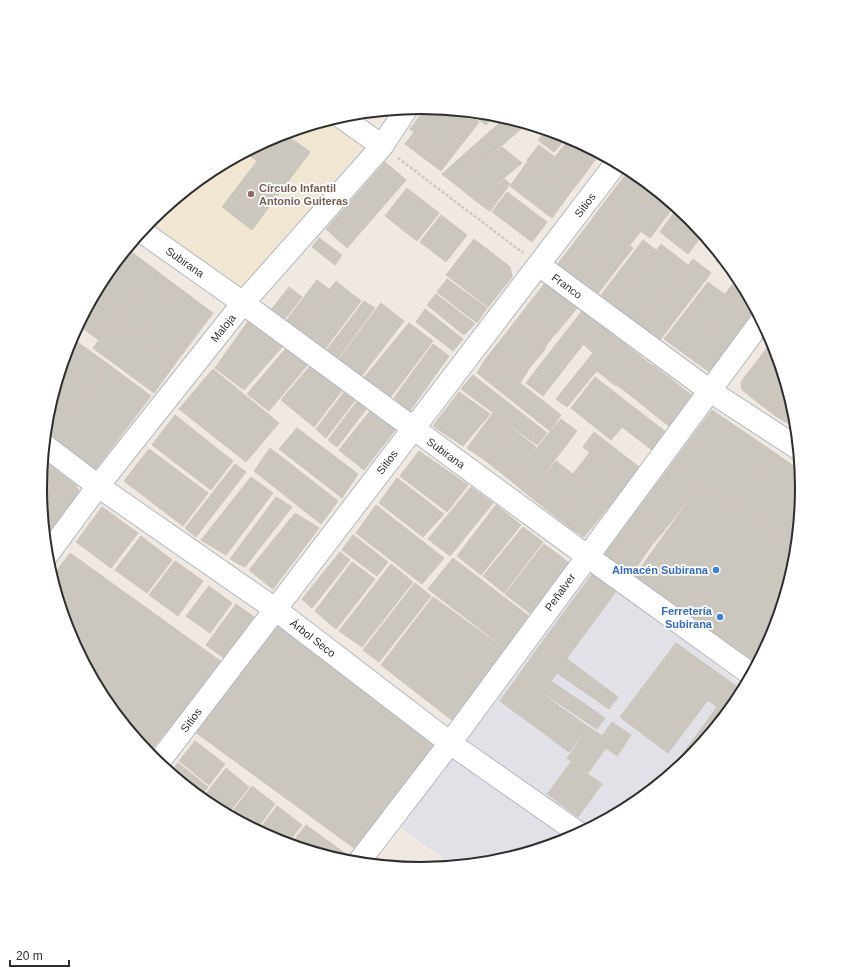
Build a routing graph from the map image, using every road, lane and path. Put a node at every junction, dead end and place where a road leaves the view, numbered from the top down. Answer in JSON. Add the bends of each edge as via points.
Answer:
{"nodes":[{"id":1,"x":403,"y":114,"type":"edge"},
{"id":2,"x":347,"y":121,"type":"edge"},
{"id":3,"x":382,"y":146,"type":"junction"},
{"id":4,"x":614,"y":167,"type":"edge"},
{"id":5,"x":146,"y":235,"type":"edge"},
{"id":6,"x":539,"y":265,"type":"junction"},
{"id":7,"x":243,"y":303,"type":"junction"},
{"id":8,"x":758,"y":325,"type":"edge"},
{"id":9,"x":710,"y":391,"type":"junction"},
{"id":10,"x":413,"y":429,"type":"junction"},
{"id":11,"x":794,"y":445,"type":"edge"},
{"id":12,"x":49,"y":449,"type":"edge"},
{"id":13,"x":98,"y":486,"type":"junction"},
{"id":14,"x":52,"y":548,"type":"edge"},
{"id":15,"x":587,"y":556,"type":"junction"},
{"id":16,"x":275,"y":609,"type":"junction"},
{"id":17,"x":748,"y":672,"type":"edge"},
{"id":18,"x":450,"y":743,"type":"junction"},
{"id":19,"x":162,"y":758,"type":"edge"},
{"id":20,"x":574,"y":830,"type":"edge"},
{"id":21,"x":362,"y":857,"type":"edge"}],
"edges":[{"from":1,"to":3,"type":"street","name":"Maloja"},
{"from":2,"to":3,"type":"street"},
{"from":3,"to":6,"type":"path"},
{"from":3,"to":7,"type":"street","name":"Maloja"},
{"from":4,"to":6,"type":"street","name":"Sitios"},
{"from":5,"to":7,"type":"street","name":"Subirana"},
{"from":6,"to":9,"type":"street","name":"Franco"},
{"from":6,"to":10,"type":"street","name":"Sitios"},
{"from":7,"to":10,"type":"street","name":"Subirana"},
{"from":7,"to":13,"type":"street","name":"Maloja"},
{"from":8,"to":9,"type":"street","name":"Peñalver"},
{"from":9,"to":11,"type":"street","name":"Franco"},
{"from":9,"to":15,"type":"street","name":"Peñalver"},
{"from":10,"to":15,"type":"street","name":"Subirana"},
{"from":10,"to":16,"type":"street","name":"Sitios"},
{"from":12,"to":13,"type":"street","name":"Árbol Seco"},
{"from":13,"to":14,"type":"street","name":"Maloja"},
{"from":13,"to":16,"type":"street","name":"Árbol Seco"},
{"from":15,"to":17,"type":"street","name":"Subirana"},
{"from":15,"to":18,"type":"street","name":"Peñalver"},
{"from":16,"to":18,"type":"street","name":"Árbol Seco"},
{"from":16,"to":19,"type":"street","name":"Sitios"},
{"from":18,"to":20,"type":"street","name":"Árbol Seco"},
{"from":18,"to":21,"type":"street","name":"Peñalver"}]}
